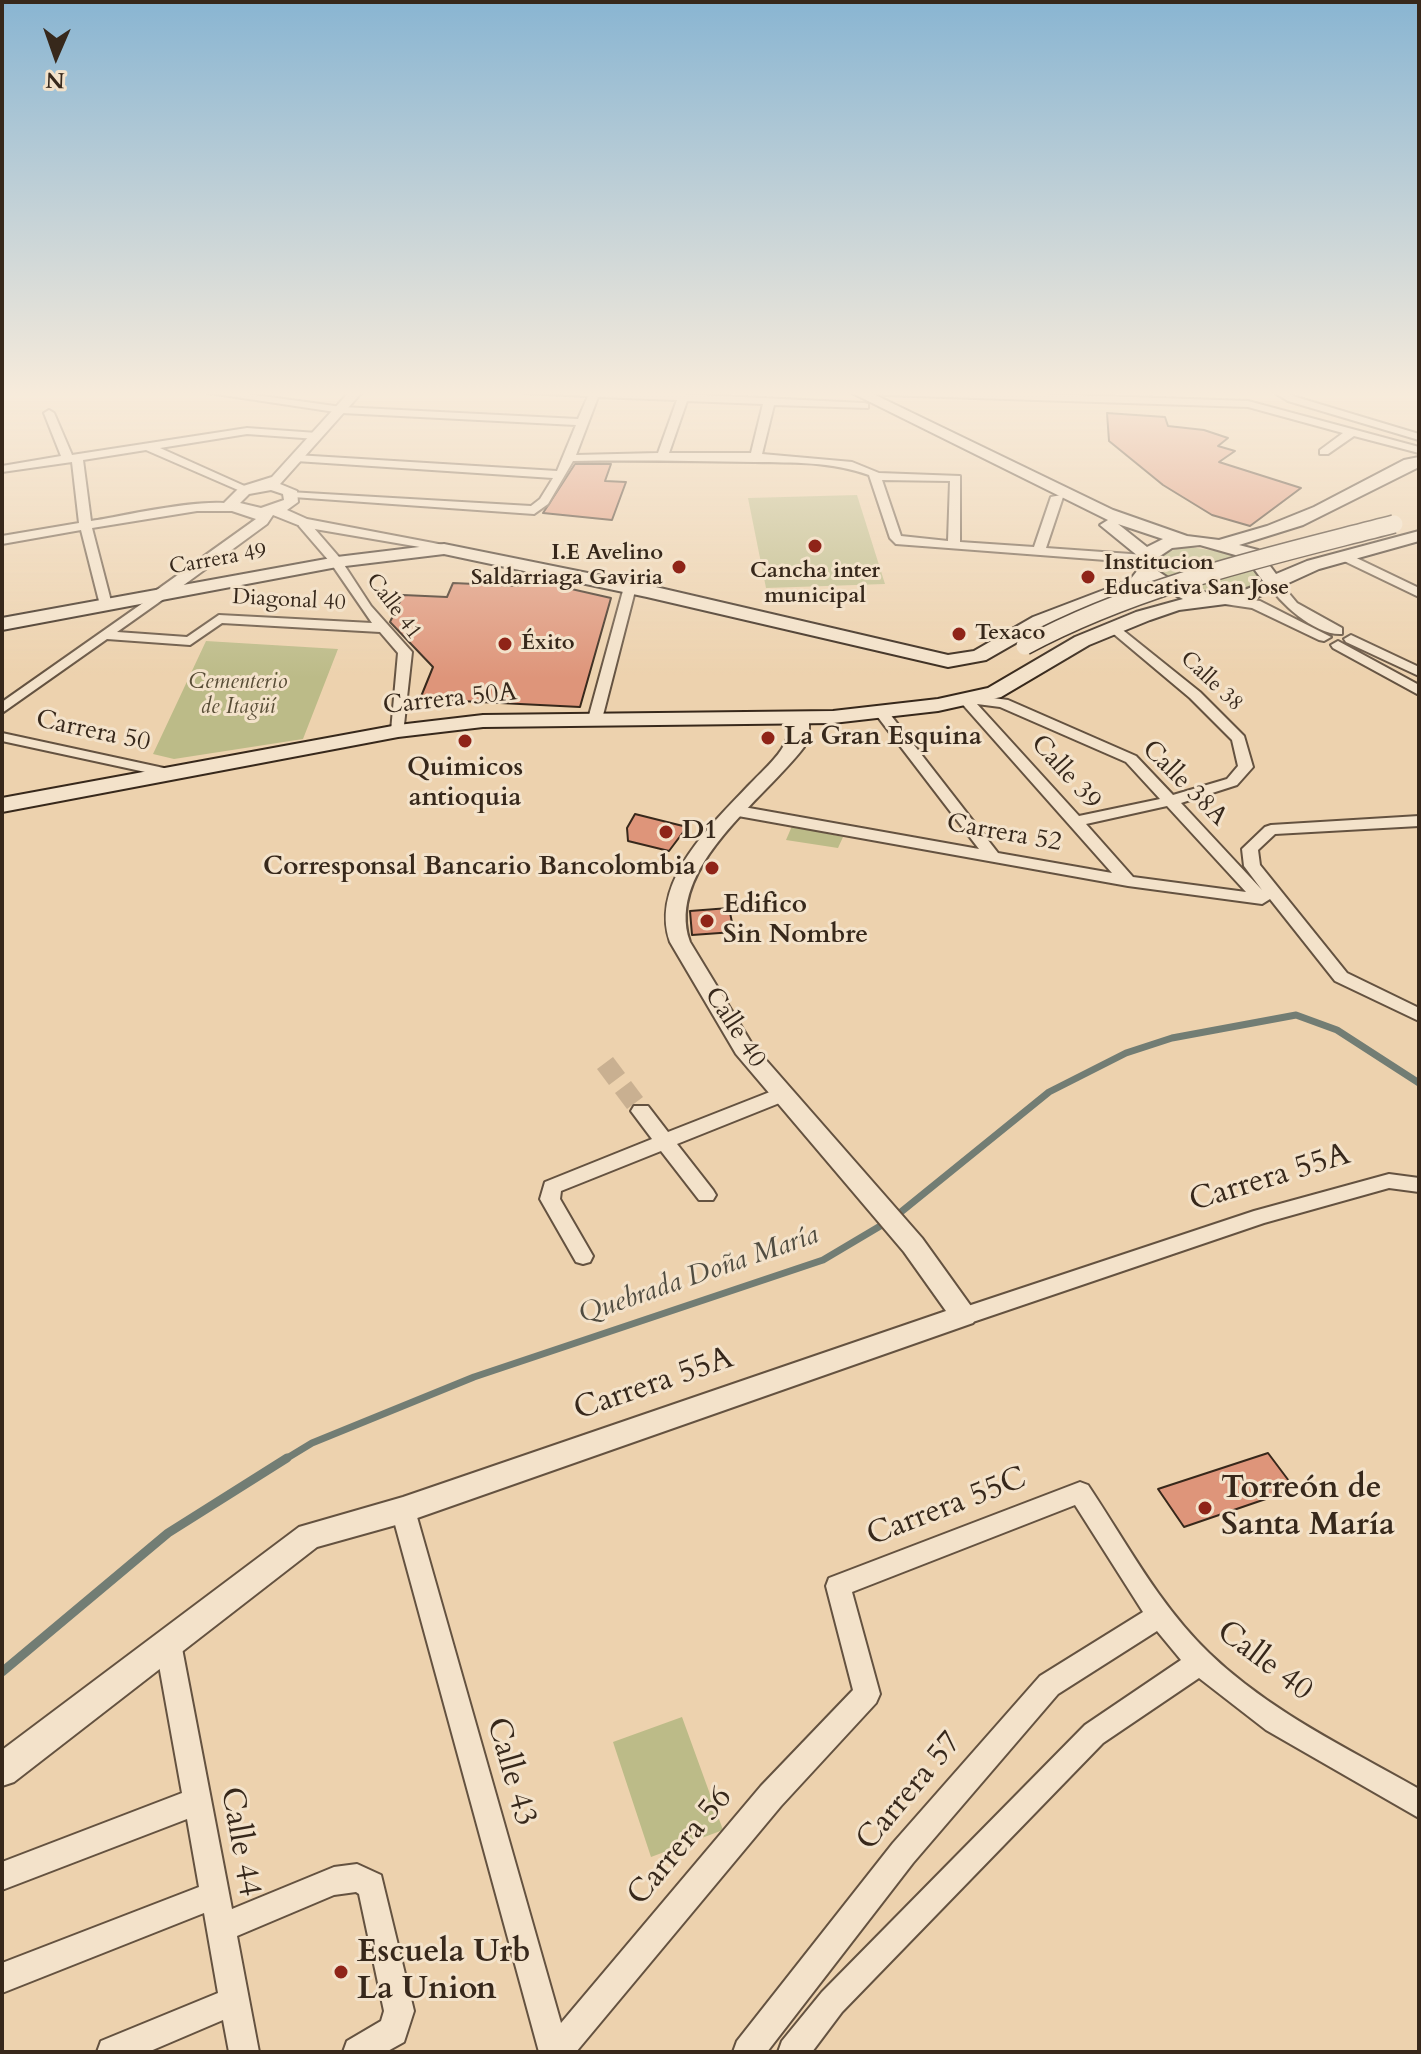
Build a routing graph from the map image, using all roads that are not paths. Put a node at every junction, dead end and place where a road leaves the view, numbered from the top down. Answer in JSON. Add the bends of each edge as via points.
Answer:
{"nodes":[{"id":1,"x":78,"y":486,"type":"edge"},
{"id":2,"x":236,"y":486,"type":"edge"},
{"id":3,"x":553,"y":486,"type":"edge"},
{"id":4,"x":878,"y":486,"type":"edge"},
{"id":5,"x":956,"y":486,"type":"edge"},
{"id":6,"x":1035,"y":486,"type":"edge"},
{"id":7,"x":1047,"y":486,"type":"edge"},
{"id":8,"x":1368,"y":486,"type":"edge"},
{"id":9,"x":1396,"y":486,"type":"edge"},
{"id":10,"x":278,"y":487,"type":"junction"},
{"id":11,"x":245,"y":490,"type":"junction"},
{"id":12,"x":1057,"y":497,"type":"junction"},
{"id":13,"x":234,"y":507,"type":"junction"},
{"id":14,"x":275,"y":510,"type":"junction"},
{"id":15,"x":258,"y":513,"type":"junction"},
{"id":16,"x":303,"y":523,"type":"junction"},
{"id":17,"x":85,"y":524,"type":"junction"},
{"id":18,"x":1411,"y":527,"type":"edge"},
{"id":19,"x":2,"y":540,"type":"edge"},
{"id":20,"x":1185,"y":541,"type":"junction"},
{"id":21,"x":1221,"y":543,"type":"junction"},
{"id":22,"x":954,"y":544,"type":"junction"},
{"id":23,"x":444,"y":549,"type":"junction"},
{"id":24,"x":1040,"y":549,"type":"junction"},
{"id":25,"x":1252,"y":554,"type":"junction"},
{"id":26,"x":1344,"y":556,"type":"junction"},
{"id":27,"x":1146,"y":561,"type":"junction"},
{"id":28,"x":337,"y":562,"type":"junction"},
{"id":29,"x":1273,"y":582,"type":"junction"},
{"id":30,"x":630,"y":587,"type":"junction"},
{"id":31,"x":1419,"y":593,"type":"edge"},
{"id":32,"x":160,"y":595,"type":"junction"},
{"id":33,"x":1223,"y":600,"type":"junction"},
{"id":34,"x":106,"y":605,"type":"junction"},
{"id":35,"x":2,"y":624,"type":"edge"},
{"id":36,"x":1114,"y":627,"type":"junction"},
{"id":37,"x":385,"y":628,"type":"junction"},
{"id":38,"x":105,"y":635,"type":"junction"},
{"id":39,"x":1331,"y":635,"type":"junction"},
{"id":40,"x":1032,"y":648,"type":"junction"},
{"id":41,"x":938,"y":659,"type":"junction"},
{"id":42,"x":1419,"y":672,"type":"edge"},
{"id":43,"x":1419,"y":691,"type":"edge"},
{"id":44,"x":964,"y":698,"type":"junction"},
{"id":45,"x":2,"y":709,"type":"edge"},
{"id":46,"x":910,"y":709,"type":"junction"},
{"id":47,"x":881,"y":712,"type":"junction"},
{"id":48,"x":800,"y":718,"type":"junction"},
{"id":49,"x":595,"y":719,"type":"junction"},
{"id":50,"x":398,"y":731,"type":"junction"},
{"id":51,"x":2,"y":737,"type":"edge"},
{"id":52,"x":128,"y":763,"type":"junction"},
{"id":53,"x":173,"y":774,"type":"junction"},
{"id":54,"x":105,"y":786,"type":"junction"},
{"id":55,"x":1171,"y":801,"type":"junction"},
{"id":56,"x":2,"y":805,"type":"edge"},
{"id":57,"x":738,"y":811,"type":"junction"},
{"id":58,"x":1419,"y":821,"type":"edge"},
{"id":59,"x":1074,"y":822,"type":"junction"},
{"id":60,"x":992,"y":856,"type":"junction"},
{"id":61,"x":1128,"y":881,"type":"junction"},
{"id":62,"x":1262,"y":899,"type":"joint"},
{"id":63,"x":1419,"y":1015,"type":"edge"},
{"id":64,"x":780,"y":1095,"type":"junction"},
{"id":65,"x":641,"y":1111,"type":"tunnel mouth"},
{"id":66,"x":664,"y":1141,"type":"junction"},
{"id":67,"x":1419,"y":1185,"type":"edge"},
{"id":68,"x":706,"y":1195,"type":"dead end"},
{"id":69,"x":583,"y":1256,"type":"dead end"},
{"id":70,"x":964,"y":1316,"type":"junction"},
{"id":71,"x":1080,"y":1492,"type":"joint"},
{"id":72,"x":403,"y":1510,"type":"junction"},
{"id":73,"x":1160,"y":1615,"type":"junction"},
{"id":74,"x":168,"y":1643,"type":"junction"},
{"id":75,"x":1200,"y":1662,"type":"junction"},
{"id":76,"x":867,"y":1694,"type":"joint"},
{"id":77,"x":2,"y":1770,"type":"edge"},
{"id":78,"x":197,"y":1801,"type":"junction"},
{"id":79,"x":1419,"y":1804,"type":"edge"},
{"id":80,"x":2,"y":1876,"type":"edge"},
{"id":81,"x":214,"y":1895,"type":"junction"},
{"id":82,"x":221,"y":1928,"type":"junction"},
{"id":83,"x":2,"y":1978,"type":"edge"},
{"id":84,"x":234,"y":2001,"type":"junction"},
{"id":85,"x":367,"y":2048,"type":"edge"},
{"id":86,"x":112,"y":2052,"type":"edge"},
{"id":87,"x":244,"y":2052,"type":"edge"},
{"id":88,"x":555,"y":2052,"type":"edge"},
{"id":89,"x":748,"y":2052,"type":"edge"},
{"id":90,"x":793,"y":2052,"type":"edge"}],
"edges":[{"from":1,"to":17,"type":"street"},
{"from":2,"to":11,"type":"street"},
{"from":3,"to":10,"type":"street","via":[[542,506],[522,511]]},
{"from":4,"to":22,"type":"street","via":[[896,538]]},
{"from":5,"to":22,"type":"street"},
{"from":6,"to":12,"type":"main road"},
{"from":7,"to":20,"type":"main road"},
{"from":8,"to":21,"type":"main road","via":[[1270,532]]},
{"from":9,"to":25,"type":"main road"},
{"from":10,"to":11,"type":"street"},
{"from":10,"to":14,"type":"street","via":[[291,502]]},
{"from":11,"to":13,"type":"street","via":[[233,498]]},
{"from":12,"to":24,"type":"street"},
{"from":12,"to":27,"type":"main road","via":[[1100,519]]},
{"from":13,"to":15,"type":"street"},
{"from":13,"to":17,"type":"street","via":[[197,507]]},
{"from":14,"to":15,"type":"street"},
{"from":14,"to":16,"type":"street"},
{"from":15,"to":32,"type":"street","name":"Diagonal 40","via":[[264,516],[262,521]]},
{"from":16,"to":23,"type":"street"},
{"from":16,"to":28,"type":"street","name":"Calle 41"},
{"from":17,"to":19,"type":"street"},
{"from":17,"to":34,"type":"street"},
{"from":18,"to":26,"type":"main road"},
{"from":18,"to":40,"type":"main road","via":[[1143,602]]},
{"from":20,"to":21,"type":"main road"},
{"from":20,"to":27,"type":"main road","via":[[1156,548]]},
{"from":21,"to":25,"type":"main road"},
{"from":22,"to":24,"type":"street"},
{"from":23,"to":28,"type":"main road","name":"Carrera 49"},
{"from":23,"to":30,"type":"main road"},
{"from":24,"to":27,"type":"street"},
{"from":25,"to":29,"type":"main road"},
{"from":26,"to":29,"type":"main road"},
{"from":26,"to":31,"type":"street"},
{"from":27,"to":33,"type":"main road","via":[[1171,589]]},
{"from":27,"to":41,"type":"main road","via":[[1136,584],[1040,621],[979,656]]},
{"from":28,"to":32,"type":"main road","name":"Carrera 49"},
{"from":28,"to":37,"type":"street","name":"Calle 41"},
{"from":29,"to":33,"type":"main road","name":"Carrera 50A","via":[[1254,595]]},
{"from":29,"to":39,"type":"street","via":[[1279,595]]},
{"from":30,"to":41,"type":"main road"},
{"from":30,"to":49,"type":"street"},
{"from":32,"to":34,"type":"main road","name":"Carrera 49"},
{"from":32,"to":38,"type":"street","name":"Diagonal 40"},
{"from":33,"to":36,"type":"main road","name":"Carrera 50A","via":[[1176,605]]},
{"from":33,"to":39,"type":"street","via":[[1255,604]]},
{"from":34,"to":35,"type":"main road","name":"Carrera 49"},
{"from":36,"to":44,"type":"main road","name":"Carrera 50A","via":[[994,693]]},
{"from":36,"to":55,"type":"street","name":"Calle 38","via":[[1239,739],[1246,767],[1232,782]]},
{"from":37,"to":38,"type":"street","name":"Diagonal 40","via":[[219,619],[190,641]]},
{"from":37,"to":50,"type":"street","name":"Calle 41","via":[[407,660]]},
{"from":38,"to":45,"type":"street","name":"Diagonal 40"},
{"from":39,"to":42,"type":"street"},
{"from":39,"to":43,"type":"street"},
{"from":40,"to":41,"type":"main road","via":[[988,663]]},
{"from":40,"to":44,"type":"main road"},
{"from":41,"to":46,"type":"main road","name":"Carrera 50A","via":[[951,676],[950,684]]},
{"from":44,"to":46,"type":"main road","name":"Carrera 50A"},
{"from":44,"to":55,"type":"street","name":"Calle 38A","via":[[1003,703],[1131,759]]},
{"from":44,"to":59,"type":"street","name":"Calle 39"},
{"from":46,"to":47,"type":"main road","name":"Carrera 50A"},
{"from":47,"to":48,"type":"main road","name":"Carrera 50A"},
{"from":47,"to":60,"type":"street"},
{"from":48,"to":49,"type":"main road","name":"Carrera 50A"},
{"from":48,"to":57,"type":"street","name":"Calle 40","via":[[795,747]]},
{"from":49,"to":50,"type":"main road","name":"Carrera 50A","via":[[483,721]]},
{"from":50,"to":53,"type":"main road","name":"Carrera 50A"},
{"from":51,"to":52,"type":"street","name":"Carrera 50"},
{"from":52,"to":53,"type":"street","name":"Carrera 50"},
{"from":52,"to":54,"type":"main road","via":[[124,777]]},
{"from":53,"to":54,"type":"main road","name":"Carrera 50A"},
{"from":54,"to":56,"type":"main road","name":"Carrera 50A"},
{"from":55,"to":59,"type":"street"},
{"from":55,"to":62,"type":"street","name":"Calle 38A"},
{"from":57,"to":60,"type":"street","name":"Carrera 52"},
{"from":57,"to":64,"type":"street","name":"Calle 40","via":[[696,863],[675,902],[673,923],[744,1049]]},
{"from":58,"to":63,"type":"street","via":[[1271,830],[1250,849],[1252,866],[1341,977]]},
{"from":59,"to":61,"type":"street","name":"Calle 39"},
{"from":60,"to":61,"type":"street","name":"Carrera 52"},
{"from":61,"to":62,"type":"street","name":"Carrera 52"},
{"from":64,"to":66,"type":"street"},
{"from":64,"to":70,"type":"street","name":"Calle 40","via":[[913,1245]]},
{"from":65,"to":66,"type":"street"},
{"from":66,"to":68,"type":"street"},
{"from":66,"to":69,"type":"street","via":[[552,1187],[550,1199]]},
{"from":67,"to":70,"type":"street","name":"Carrera 55A","via":[[1389,1181],[1261,1216]]},
{"from":70,"to":72,"type":"street","name":"Carrera 55A"},
{"from":71,"to":73,"type":"street","name":"Calle 40"},
{"from":71,"to":76,"type":"street","name":"Carrera 55C","via":[[838,1586]]},
{"from":72,"to":74,"type":"street","name":"Carrera 55A","via":[[309,1536]]},
{"from":72,"to":88,"type":"street","name":"Calle 43"},
{"from":73,"to":75,"type":"street","name":"Calle 40"},
{"from":73,"to":89,"type":"street","name":"Carrera 57","via":[[1049,1685],[903,1853]]},
{"from":74,"to":77,"type":"street","name":"Carrera 55A"},
{"from":74,"to":78,"type":"street","name":"Calle 44"},
{"from":75,"to":79,"type":"street","name":"Calle 40","via":[[1250,1703]]},
{"from":75,"to":90,"type":"street","via":[[1094,1734],[832,2002]]},
{"from":76,"to":88,"type":"street","name":"Carrera 56","via":[[771,1796]]},
{"from":78,"to":80,"type":"street"},
{"from":78,"to":81,"type":"street","name":"Calle 44"},
{"from":81,"to":82,"type":"street","name":"Calle 44"},
{"from":81,"to":83,"type":"street"},
{"from":82,"to":84,"type":"street","name":"Calle 44"},
{"from":82,"to":85,"type":"street","via":[[334,1881],[357,1878],[371,1885],[399,2011],[393,2031]]},
{"from":84,"to":86,"type":"street"},
{"from":84,"to":87,"type":"street","name":"Calle 44"}]}
